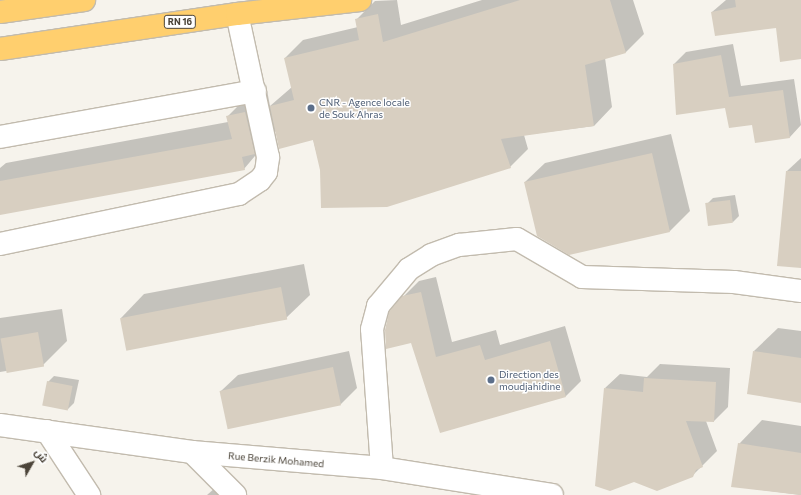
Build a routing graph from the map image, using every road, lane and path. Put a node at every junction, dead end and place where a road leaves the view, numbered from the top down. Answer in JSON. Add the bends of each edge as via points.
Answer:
{"nodes":[{"id":1,"x":84,"y":0,"type":"edge"},
{"id":2,"x":360,"y":0,"type":"edge"},
{"id":3,"x":0,"y":12,"type":"edge"},
{"id":4,"x":237,"y":14,"type":"junction"},
{"id":5,"x":0,"y":49,"type":"edge"},
{"id":6,"x":255,"y":91,"type":"junction"},
{"id":7,"x":0,"y":137,"type":"edge"},
{"id":8,"x":0,"y":244,"type":"edge"},
{"id":9,"x":801,"y":291,"type":"edge"},
{"id":10,"x":0,"y":425,"type":"edge"},
{"id":11,"x":47,"y":431,"type":"junction"},
{"id":12,"x":192,"y":452,"type":"junction"},
{"id":13,"x":382,"y":468,"type":"junction"},
{"id":14,"x":89,"y":495,"type":"edge"},
{"id":15,"x":235,"y":495,"type":"edge"},
{"id":16,"x":552,"y":495,"type":"edge"}],
"edges":[{"from":1,"to":3,"type":"highway"},
{"from":2,"to":4,"type":"highway","number":"RN 16"},
{"from":4,"to":5,"type":"highway","number":"RN 16"},
{"from":4,"to":6,"type":"street"},
{"from":6,"to":7,"type":"street"},
{"from":6,"to":8,"type":"street","via":[[268,157],[266,172],[250,188],[238,194]]},
{"from":9,"to":13,"type":"street","via":[[734,282],[582,276],[517,238],[459,244],[431,255],[409,269],[378,306],[372,329]]},
{"from":10,"to":11,"type":"street","name":"Rue Berzik Mohamed"},
{"from":11,"to":12,"type":"street","name":"Rue Berzik Mohamed"},
{"from":11,"to":14,"type":"street"},
{"from":12,"to":13,"type":"street","name":"Rue Berzik Mohamed"},
{"from":12,"to":15,"type":"street"},
{"from":13,"to":16,"type":"street","name":"Rue Berzik Mohamed"}]}
